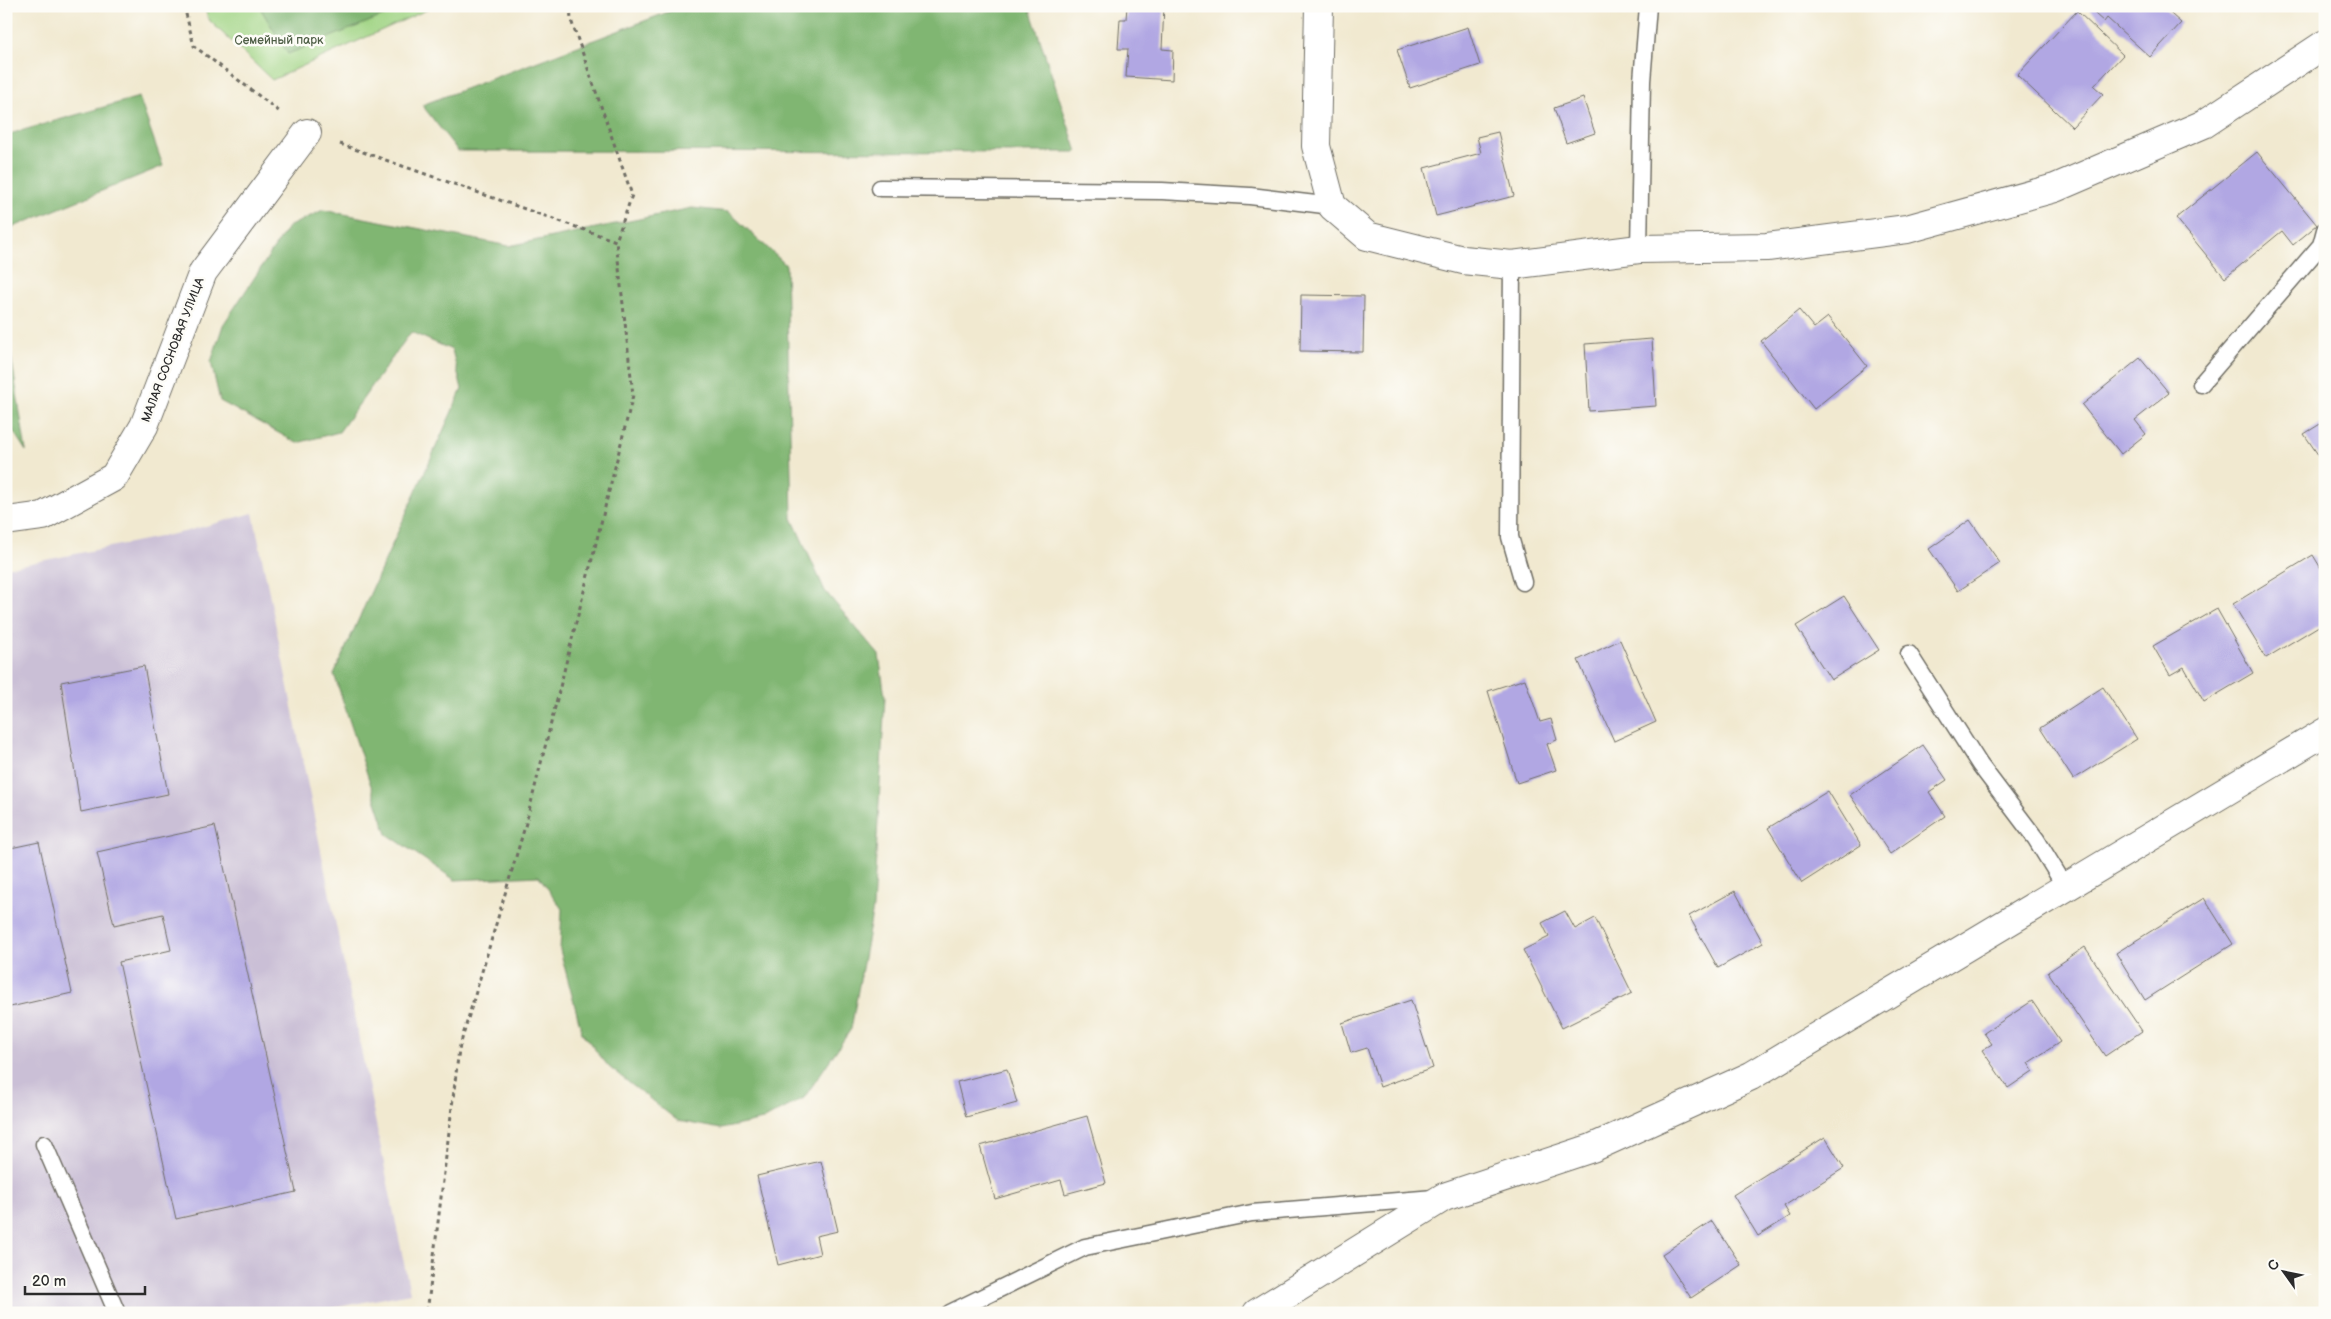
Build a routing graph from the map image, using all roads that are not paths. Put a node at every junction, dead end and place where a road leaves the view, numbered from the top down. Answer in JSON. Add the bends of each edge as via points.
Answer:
{"nodes":[{"id":1,"x":1319,"y":6,"type":"edge"},
{"id":2,"x":1648,"y":6,"type":"edge"},
{"id":3,"x":2325,"y":44,"type":"edge"},
{"id":4,"x":308,"y":133,"type":"road end"},
{"id":5,"x":880,"y":188,"type":"dead end"},
{"id":6,"x":1332,"y":206,"type":"junction"},
{"id":7,"x":2325,"y":230,"type":"edge"},
{"id":8,"x":1639,"y":249,"type":"junction"},
{"id":9,"x":1512,"y":264,"type":"junction"},
{"id":10,"x":2201,"y":384,"type":"dead end"},
{"id":11,"x":6,"y":522,"type":"edge"},
{"id":12,"x":1523,"y":582,"type":"dead end"},
{"id":13,"x":1908,"y":654,"type":"dead end"},
{"id":14,"x":2325,"y":732,"type":"edge"},
{"id":15,"x":2066,"y":888,"type":"junction"},
{"id":16,"x":44,"y":1144,"type":"dead end"},
{"id":17,"x":1444,"y":1197,"type":"junction"},
{"id":18,"x":117,"y":1313,"type":"edge"},
{"id":19,"x":950,"y":1313,"type":"edge"},
{"id":20,"x":1257,"y":1313,"type":"edge"}],
"edges":[{"from":1,"to":6,"type":"street","via":[[1316,146]]},
{"from":2,"to":8,"type":"lane","via":[[1642,81]]},
{"from":3,"to":8,"type":"street","via":[[2204,124],[2055,188],[1907,229],[1767,247]]},
{"from":4,"to":11,"type":"street","name":"МАЛАЯ СОСНОВАЯ УЛИЦА","via":[[203,272],[144,426],[114,477],[43,516]]},
{"from":5,"to":6,"type":"lane","via":[[1162,191],[1250,196]]},
{"from":6,"to":9,"type":"street","via":[[1367,236],[1463,260]]},
{"from":7,"to":10,"type":"lane","via":[[2322,245]]},
{"from":8,"to":9,"type":"street"},
{"from":9,"to":12,"type":"lane","via":[[1510,537]]},
{"from":13,"to":15,"type":"lane","via":[[1980,765],[2036,839]]},
{"from":14,"to":15,"type":"street"},
{"from":15,"to":17,"type":"street","via":[[1751,1076],[1592,1148]]},
{"from":16,"to":18,"type":"lane"},
{"from":17,"to":19,"type":"lane","via":[[1252,1213],[1085,1247]]},
{"from":17,"to":20,"type":"street"}]}
